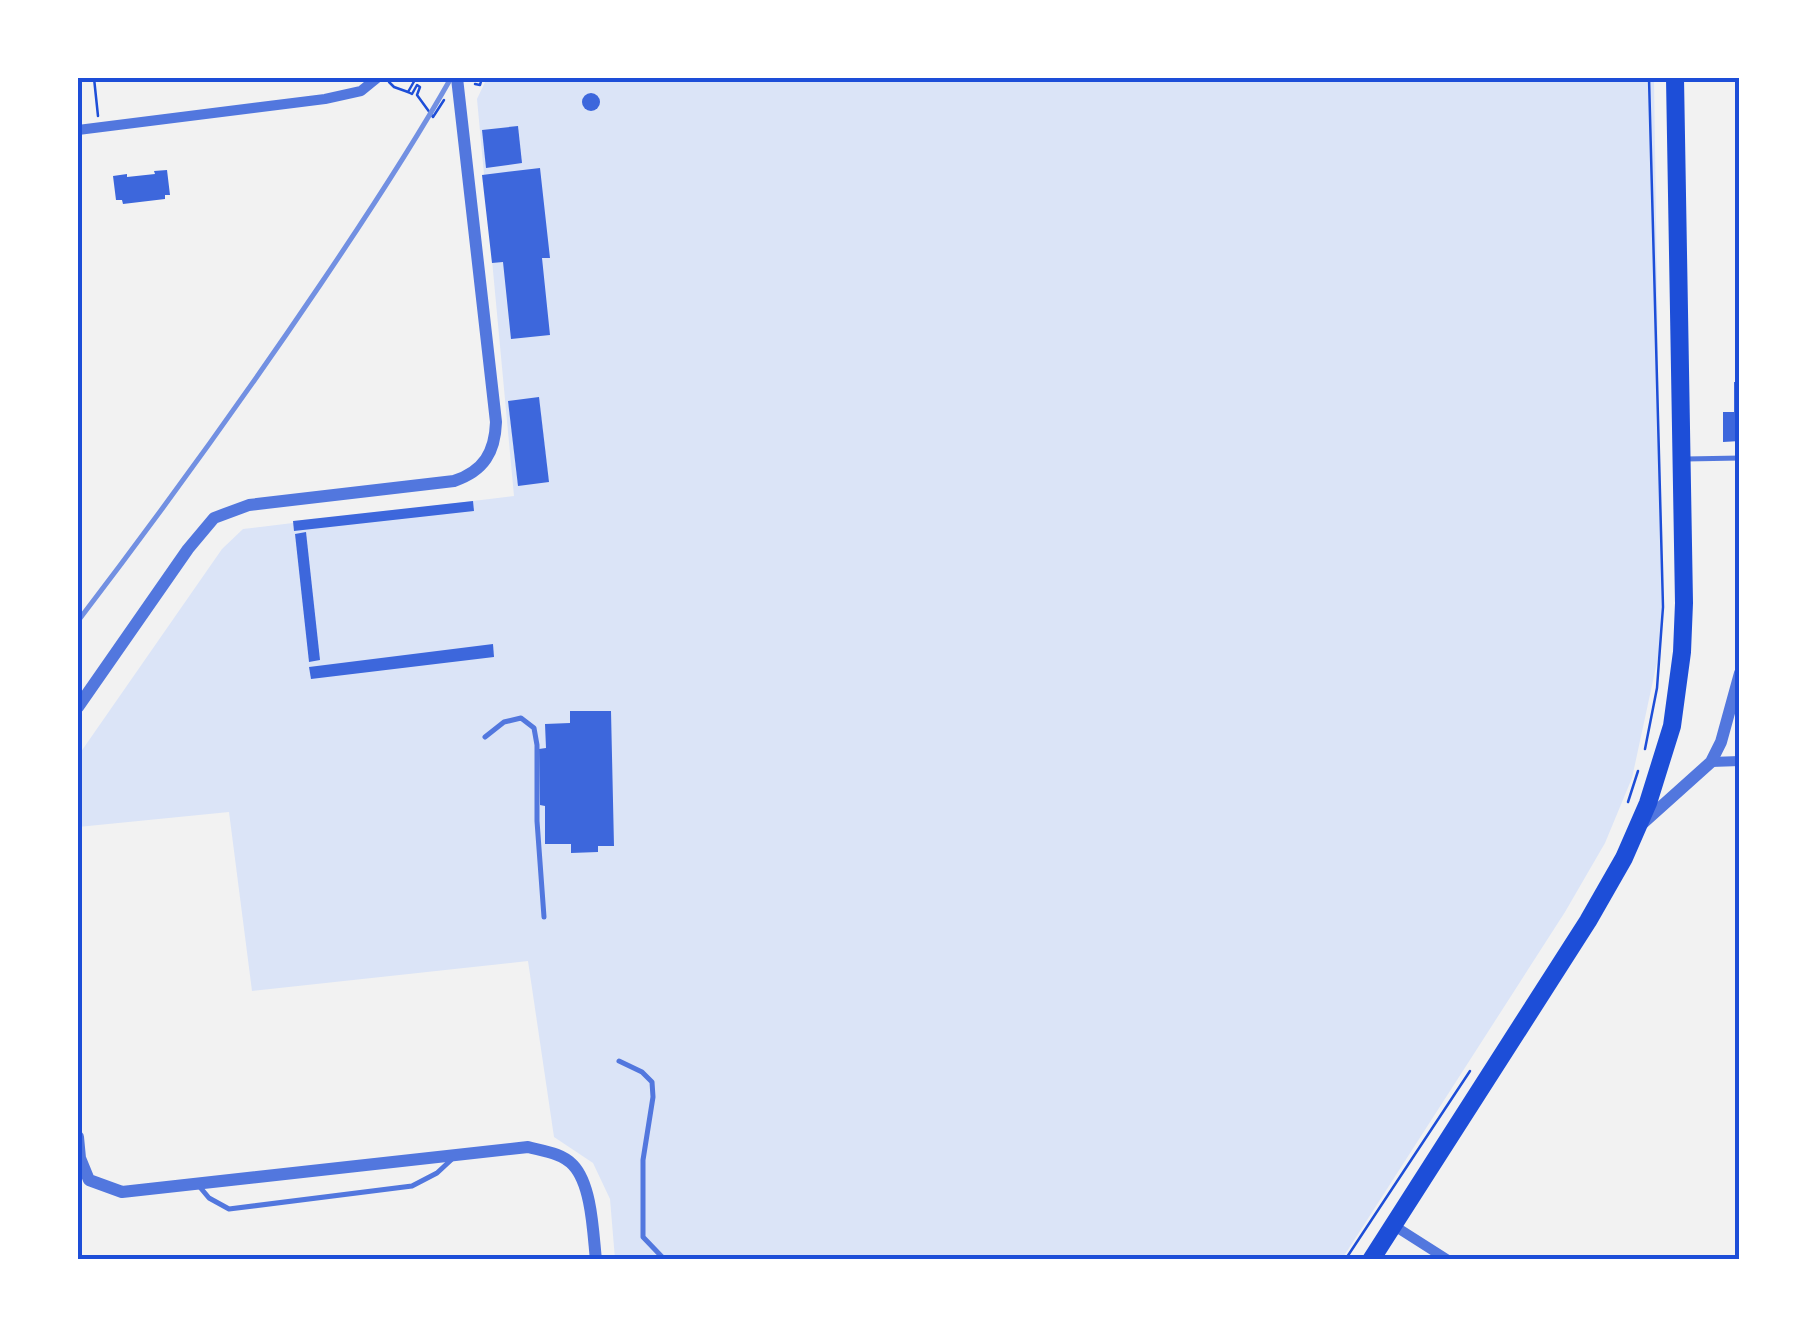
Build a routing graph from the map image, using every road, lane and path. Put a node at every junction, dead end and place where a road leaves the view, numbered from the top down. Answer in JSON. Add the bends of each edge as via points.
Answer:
{"nodes":[{"id":1,"x":94,"y":78,"type":"edge"},
{"id":2,"x":416,"y":78,"type":"edge"},
{"id":3,"x":457,"y":78,"type":"edge"},
{"id":4,"x":1649,"y":78,"type":"edge"},
{"id":5,"x":1675,"y":78,"type":"edge"},
{"id":6,"x":382,"y":79,"type":"edge"},
{"id":7,"x":408,"y":92,"type":"junction"},
{"id":8,"x":99,"y":127,"type":"junction"},
{"id":9,"x":78,"y":130,"type":"edge"},
{"id":10,"x":1740,"y":458,"type":"edge"},
{"id":11,"x":1682,"y":459,"type":"junction"},
{"id":12,"x":1740,"y":672,"type":"edge"},
{"id":13,"x":78,"y":706,"type":"edge"},
{"id":14,"x":485,"y":738,"type":"dead end"},
{"id":15,"x":1644,"y":753,"type":"dead end"},
{"id":16,"x":1740,"y":761,"type":"edge"},
{"id":17,"x":1711,"y":762,"type":"junction"},
{"id":18,"x":1640,"y":767,"type":"dead end"},
{"id":19,"x":1625,"y":810,"type":"dead end"},
{"id":20,"x":1637,"y":828,"type":"junction"},
{"id":21,"x":544,"y":917,"type":"dead end"},
{"id":22,"x":620,"y":1062,"type":"dead end"},
{"id":23,"x":1476,"y":1062,"type":"dead end"},
{"id":24,"x":78,"y":1137,"type":"edge"},
{"id":25,"x":457,"y":1155,"type":"junction"},
{"id":26,"x":197,"y":1184,"type":"junction"},
{"id":27,"x":1394,"y":1225,"type":"junction"},
{"id":28,"x":596,"y":1260,"type":"edge"},
{"id":29,"x":665,"y":1260,"type":"edge"},
{"id":30,"x":1345,"y":1260,"type":"edge"},
{"id":31,"x":1372,"y":1260,"type":"edge"},
{"id":32,"x":1448,"y":1260,"type":"edge"}],
"edges":[{"from":1,"to":8,"type":"path"},
{"from":2,"to":7,"type":"path"},
{"from":3,"to":7,"type":"path","via":[[434,117],[417,94],[420,87]]},
{"from":3,"to":13,"type":"street","via":[[496,422],[488,458],[454,481],[250,505],[214,518]]},
{"from":4,"to":15,"type":"path","via":[[1663,608],[1658,688]]},
{"from":5,"to":11,"type":"main road"},
{"from":6,"to":7,"type":"path"},
{"from":6,"to":8,"type":"street","via":[[324,100]]},
{"from":8,"to":9,"type":"street"},
{"from":10,"to":11,"type":"lane"},
{"from":11,"to":20,"type":"main road","via":[[1678,696],[1665,755]]},
{"from":12,"to":17,"type":"street"},
{"from":14,"to":21,"type":"lane","via":[[504,722],[522,718],[534,728]]},
{"from":16,"to":17,"type":"street"},
{"from":17,"to":20,"type":"street"},
{"from":18,"to":19,"type":"path"},
{"from":20,"to":27,"type":"main road","via":[[1588,921]]},
{"from":22,"to":29,"type":"lane","via":[[652,1082],[643,1237]]},
{"from":23,"to":30,"type":"path"},
{"from":24,"to":26,"type":"street","via":[[90,1180],[122,1192]]},
{"from":25,"to":26,"type":"street"},
{"from":25,"to":26,"type":"lane","via":[[412,1186],[229,1209]]},
{"from":25,"to":28,"type":"street","via":[[528,1147],[574,1165],[588,1198]]},
{"from":27,"to":31,"type":"main road"},
{"from":27,"to":32,"type":"street"}]}
